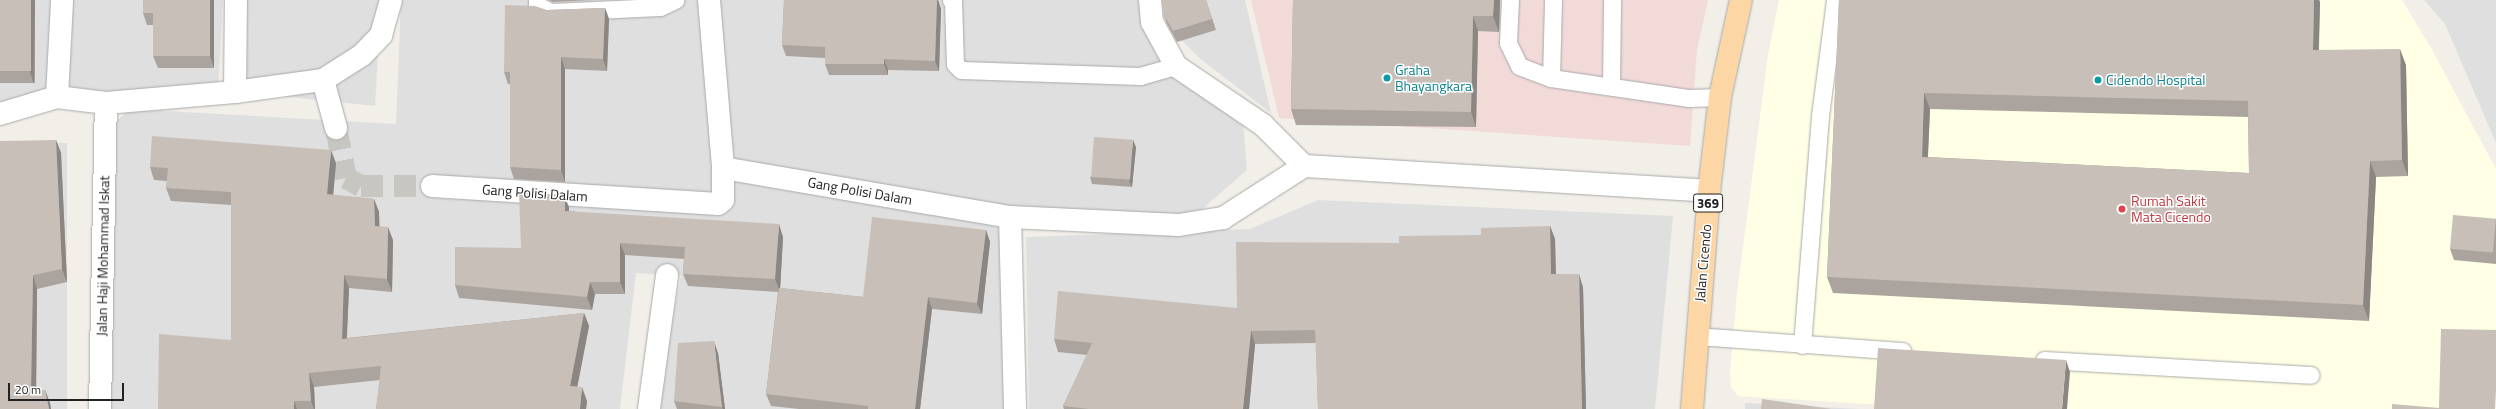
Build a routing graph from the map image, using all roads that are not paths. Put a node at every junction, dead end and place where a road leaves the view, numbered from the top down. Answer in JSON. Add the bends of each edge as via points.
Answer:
{"nodes":[{"id":1,"x":62,"y":0,"type":"edge"},
{"id":2,"x":236,"y":0,"type":"edge"},
{"id":3,"x":391,"y":0,"type":"edge"},
{"id":4,"x":537,"y":0,"type":"edge"},
{"id":5,"x":675,"y":0,"type":"edge"},
{"id":6,"x":709,"y":0,"type":"edge"},
{"id":7,"x":951,"y":0,"type":"edge"},
{"id":8,"x":1150,"y":0,"type":"edge"},
{"id":9,"x":1510,"y":0,"type":"edge"},
{"id":10,"x":1553,"y":0,"type":"edge"},
{"id":11,"x":1612,"y":0,"type":"edge"},
{"id":12,"x":1741,"y":0,"type":"edge"},
{"id":13,"x":1835,"y":0,"type":"edge"},
{"id":14,"x":1176,"y":66,"type":"junction"},
{"id":15,"x":1551,"y":78,"type":"junction"},
{"id":16,"x":323,"y":80,"type":"junction"},
{"id":17,"x":1611,"y":86,"type":"junction"},
{"id":18,"x":235,"y":92,"type":"junction"},
{"id":19,"x":57,"y":97,"type":"junction"},
{"id":20,"x":1720,"y":97,"type":"junction"},
{"id":21,"x":106,"y":103,"type":"junction"},
{"id":22,"x":0,"y":114,"type":"edge"},
{"id":23,"x":336,"y":128,"type":"tunnel mouth"},
{"id":24,"x":1304,"y":166,"type":"junction"},
{"id":25,"x":723,"y":168,"type":"junction"},
{"id":26,"x":432,"y":186,"type":"tunnel mouth"},
{"id":27,"x":1709,"y":191,"type":"junction"},
{"id":28,"x":1010,"y":218,"type":"junction"},
{"id":29,"x":667,"y":274,"type":"dead end"},
{"id":30,"x":1697,"y":336,"type":"junction"},
{"id":31,"x":1802,"y":345,"type":"junction"},
{"id":32,"x":1920,"y":352,"type":"edge"},
{"id":33,"x":2031,"y":360,"type":"edge"},
{"id":34,"x":2311,"y":375,"type":"dead end"},
{"id":35,"x":100,"y":409,"type":"edge"},
{"id":36,"x":649,"y":409,"type":"edge"},
{"id":37,"x":1015,"y":409,"type":"edge"},
{"id":38,"x":1692,"y":409,"type":"edge"}],
"edges":[{"from":1,"to":19,"type":"street"},
{"from":2,"to":18,"type":"street"},
{"from":3,"to":16,"type":"street","via":[[381,35],[362,55]]},
{"from":4,"to":5,"type":"lane","via":[[537,5],[551,12],[660,7]]},
{"from":6,"to":25,"type":"street"},
{"from":7,"to":14,"type":"lane","via":[[955,64],[961,70],[1140,76]]},
{"from":8,"to":14,"type":"street","via":[[1152,22]]},
{"from":9,"to":15,"type":"lane","via":[[1508,43],[1519,66]]},
{"from":10,"to":15,"type":"lane"},
{"from":11,"to":17,"type":"lane"},
{"from":12,"to":20,"type":"main road","name":"Jalan Cicendo","number":"369"},
{"from":13,"to":31,"type":"lane","via":[[1820,116]]},
{"from":14,"to":24,"type":"street","via":[[1262,125]]},
{"from":15,"to":17,"type":"lane"},
{"from":16,"to":18,"type":"street"},
{"from":16,"to":23,"type":"street"},
{"from":17,"to":20,"type":"lane","via":[[1688,98]]},
{"from":18,"to":21,"type":"street"},
{"from":19,"to":21,"type":"street"},
{"from":19,"to":22,"type":"street"},
{"from":20,"to":27,"type":"main road","name":"Jalan Cicendo","number":"369"},
{"from":21,"to":35,"type":"street","name":"Jalan Haji Mohammad Iskat"},
{"from":24,"to":27,"type":"street"},
{"from":24,"to":28,"type":"street","name":"Gang Polisi Dalam","via":[[1223,218],[1179,225]]},
{"from":25,"to":26,"type":"street","name":"Gang Polisi Dalam","via":[[723,200],[718,204]]},
{"from":25,"to":28,"type":"street","name":"Gang Polisi Dalam"},
{"from":27,"to":30,"type":"main road","name":"Jalan Cicendo","number":"369"},
{"from":28,"to":37,"type":"street"},
{"from":29,"to":36,"type":"street"},
{"from":30,"to":31,"type":"lane"},
{"from":30,"to":38,"type":"main road","name":"Jalan Cicendo","number":"369"},
{"from":31,"to":32,"type":"lane"},
{"from":33,"to":34,"type":"lane"}]}
